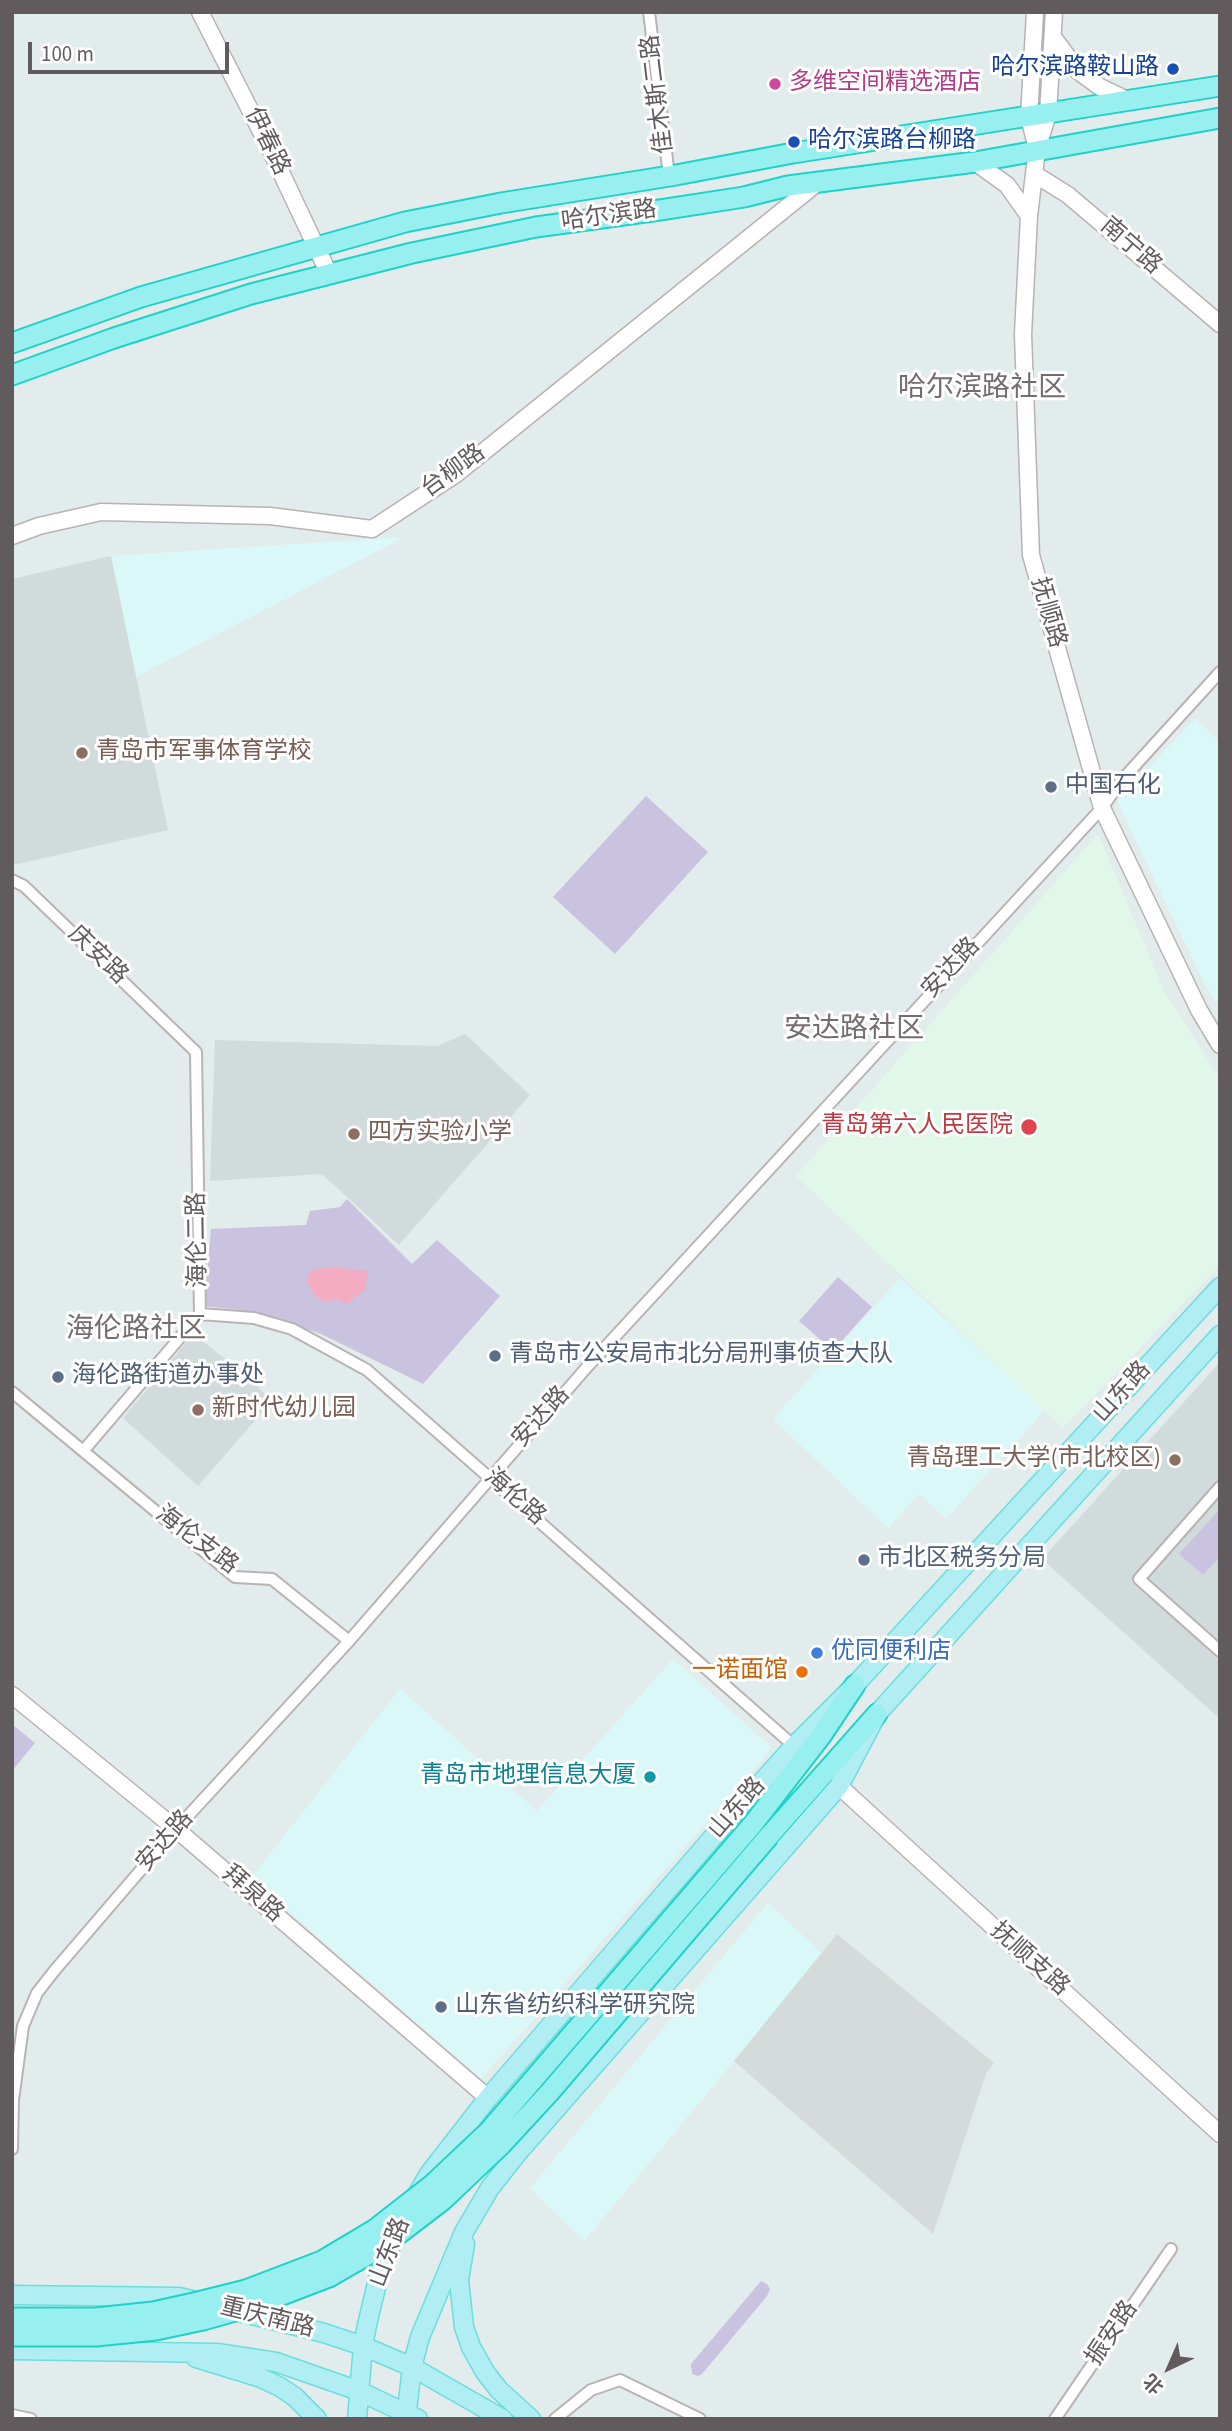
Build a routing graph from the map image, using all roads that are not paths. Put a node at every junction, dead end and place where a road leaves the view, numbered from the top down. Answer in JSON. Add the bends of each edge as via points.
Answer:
{"nodes":[{"id":1,"x":200,"y":12,"type":"edge"},
{"id":2,"x":649,"y":12,"type":"edge"},
{"id":3,"x":1035,"y":12,"type":"edge"},
{"id":4,"x":1054,"y":12,"type":"edge"},
{"id":5,"x":1053,"y":37,"type":"junction"},
{"id":6,"x":1220,"y":86,"type":"edge"},
{"id":7,"x":1127,"y":100,"type":"junction"},
{"id":8,"x":1039,"y":116,"type":"junction"},
{"id":9,"x":1220,"y":118,"type":"edge"},
{"id":10,"x":1037,"y":149,"type":"junction"},
{"id":11,"x":975,"y":162,"type":"junction"},
{"id":12,"x":1036,"y":175,"type":"junction"},
{"id":13,"x":668,"y":176,"type":"junction"},
{"id":14,"x":817,"y":183,"type":"junction"},
{"id":15,"x":1029,"y":216,"type":"junction"},
{"id":16,"x":316,"y":247,"type":"junction"},
{"id":17,"x":329,"y":274,"type":"junction"},
{"id":18,"x":1220,"y":324,"type":"edge"},
{"id":19,"x":12,"y":343,"type":"edge"},
{"id":20,"x":12,"y":375,"type":"edge"},
{"id":21,"x":12,"y":536,"type":"edge"},
{"id":22,"x":1220,"y":672,"type":"edge"},
{"id":23,"x":1102,"y":808,"type":"junction"},
{"id":24,"x":12,"y":880,"type":"edge"},
{"id":25,"x":179,"y":1035,"type":"joint"},
{"id":26,"x":1220,"y":1045,"type":"edge"},
{"id":27,"x":1220,"y":1287,"type":"edge"},
{"id":28,"x":200,"y":1314,"type":"junction"},
{"id":29,"x":1220,"y":1335,"type":"edge"},
{"id":30,"x":12,"y":1392,"type":"edge"},
{"id":31,"x":84,"y":1450,"type":"junction"},
{"id":32,"x":490,"y":1477,"type":"junction"},
{"id":33,"x":1220,"y":1487,"type":"edge"},
{"id":34,"x":349,"y":1641,"type":"junction"},
{"id":35,"x":1220,"y":1651,"type":"edge"},
{"id":36,"x":855,"y":1685,"type":"junction"},
{"id":37,"x":12,"y":1695,"type":"edge"},
{"id":38,"x":877,"y":1714,"type":"junction"},
{"id":39,"x":794,"y":1746,"type":"junction"},
{"id":40,"x":839,"y":1786,"type":"junction"},
{"id":41,"x":176,"y":1829,"type":"junction"},
{"id":42,"x":488,"y":2098,"type":"junction"},
{"id":43,"x":1220,"y":2134,"type":"edge"},
{"id":44,"x":12,"y":2149,"type":"edge"},
{"id":45,"x":429,"y":2174,"type":"junction"},
{"id":46,"x":470,"y":2220,"type":"junction"},
{"id":47,"x":1171,"y":2249,"type":"dead end"},
{"id":48,"x":12,"y":2295,"type":"edge"},
{"id":49,"x":179,"y":2297,"type":"junction"},
{"id":50,"x":12,"y":2318,"type":"edge"},
{"id":51,"x":12,"y":2336,"type":"edge"},
{"id":52,"x":363,"y":2346,"type":"junction"},
{"id":53,"x":12,"y":2350,"type":"edge"},
{"id":54,"x":173,"y":2351,"type":"junction"},
{"id":55,"x":412,"y":2367,"type":"junction"},
{"id":56,"x":359,"y":2391,"type":"junction"},
{"id":57,"x":12,"y":2415,"type":"edge"},
{"id":58,"x":410,"y":2416,"type":"edge"},
{"id":59,"x":31,"y":2419,"type":"edge"},
{"id":60,"x":317,"y":2419,"type":"edge"},
{"id":61,"x":357,"y":2419,"type":"edge"},
{"id":62,"x":503,"y":2419,"type":"edge"},
{"id":63,"x":531,"y":2419,"type":"edge"},
{"id":64,"x":555,"y":2419,"type":"edge"},
{"id":65,"x":700,"y":2419,"type":"edge"},
{"id":66,"x":1055,"y":2419,"type":"edge"}],
"edges":[{"from":1,"to":16,"type":"street","name":"伊春路"},
{"from":2,"to":13,"type":"street","name":"佳木斯二路"},
{"from":3,"to":8,"type":"street","name":"抚顺路"},
{"from":4,"to":5,"type":"street","name":"抚顺路"},
{"from":5,"to":7,"type":"street","via":[[1078,71]]},
{"from":5,"to":8,"type":"street","name":"抚顺路"},
{"from":6,"to":7,"type":"highway","name":"哈尔滨路"},
{"from":7,"to":8,"type":"highway","name":"哈尔滨路"},
{"from":8,"to":10,"type":"street","name":"抚顺路"},
{"from":8,"to":13,"type":"highway","name":"哈尔滨路"},
{"from":9,"to":10,"type":"highway","name":"哈尔滨路"},
{"from":10,"to":11,"type":"highway","name":"哈尔滨路"},
{"from":10,"to":12,"type":"street","name":"抚顺路"},
{"from":11,"to":14,"type":"highway","name":"哈尔滨路"},
{"from":11,"to":15,"type":"street","via":[[1007,185]]},
{"from":12,"to":15,"type":"street","name":"抚顺路"},
{"from":12,"to":18,"type":"street","name":"南宁路","via":[[1068,195]]},
{"from":13,"to":16,"type":"highway","name":"哈尔滨路","via":[[404,222]]},
{"from":14,"to":17,"type":"highway","name":"哈尔滨路","via":[[536,227]]},
{"from":14,"to":21,"type":"street","name":"台柳路","via":[[456,474],[372,529],[270,516],[101,512]]},
{"from":15,"to":23,"type":"street","name":"抚顺路","via":[[1023,334],[1031,555]]},
{"from":16,"to":17,"type":"street","name":"伊春路"},
{"from":16,"to":19,"type":"highway","name":"哈尔滨路","via":[[141,297]]},
{"from":17,"to":20,"type":"highway","name":"哈尔滨路","via":[[226,302]]},
{"from":22,"to":23,"type":"street","name":"安达路"},
{"from":23,"to":26,"type":"street","name":"抚顺路"},
{"from":23,"to":32,"type":"street","name":"安达路"},
{"from":24,"to":25,"type":"street","name":"庆安路","via":[[24,886]]},
{"from":25,"to":28,"type":"street","name":"海伦二路","via":[[196,1052]]},
{"from":27,"to":36,"type":"main road","name":"山东路"},
{"from":28,"to":31,"type":"street","name":"海伦二路"},
{"from":28,"to":32,"type":"street","name":"海伦路","via":[[254,1318],[292,1329],[335,1351],[367,1370]]},
{"from":29,"to":38,"type":"main road","name":"山东路"},
{"from":30,"to":31,"type":"street"},
{"from":31,"to":34,"type":"street","name":"海伦支路","via":[[235,1577],[272,1579]]},
{"from":32,"to":34,"type":"street","name":"安达路"},
{"from":32,"to":39,"type":"street","name":"海伦路"},
{"from":33,"to":35,"type":"street","via":[[1139,1578]]},
{"from":34,"to":41,"type":"street","name":"安达路"},
{"from":36,"to":39,"type":"main road","name":"山东路"},
{"from":36,"to":50,"type":"highway","bridge":true,"via":[[753,1824],[489,2131],[433,2184],[374,2230],[322,2261],[246,2290],[198,2302],[96,2318]]},
{"from":37,"to":41,"type":"street","name":"拜泉路"},
{"from":38,"to":40,"type":"main road","name":"山东路"},
{"from":38,"to":51,"type":"highway","bridge":true,"via":[[549,2093],[443,2200],[383,2245],[330,2277],[203,2320],[96,2336]]},
{"from":39,"to":42,"type":"main road","name":"山东路"},
{"from":40,"to":43,"type":"street","name":"抚顺支路"},
{"from":40,"to":46,"type":"main road","name":"山东路","via":[[520,2150]]},
{"from":41,"to":42,"type":"street","name":"拜泉路"},
{"from":41,"to":44,"type":"street","name":"安达路","via":[[37,1993],[23,2026]]},
{"from":42,"to":45,"type":"main road","name":"山东路"},
{"from":45,"to":49,"type":"main road","via":[[396,2215],[317,2274],[244,2297]]},
{"from":45,"to":52,"type":"main road","name":"山东路","via":[[391,2244]]},
{"from":46,"to":55,"type":"main road","name":"山东路"},
{"from":46,"to":63,"type":"main road","via":[[459,2280],[464,2327],[485,2372]]},
{"from":47,"to":66,"type":"street","name":"振安路"},
{"from":48,"to":49,"type":"main road","name":"重庆南路"},
{"from":49,"to":52,"type":"main road","name":"重庆南路"},
{"from":52,"to":55,"type":"main road","name":"重庆南路"},
{"from":52,"to":56,"type":"main road","name":"山东路"},
{"from":53,"to":54,"type":"main road","name":"重庆南路"},
{"from":54,"to":56,"type":"main road","name":"重庆南路","via":[[276,2362]]},
{"from":54,"to":60,"type":"main road","via":[[270,2383],[295,2397]]},
{"from":55,"to":58,"type":"main road","name":"山东路"},
{"from":55,"to":62,"type":"main road","name":"重庆南路"},
{"from":56,"to":58,"type":"main road","name":"重庆南路"},
{"from":56,"to":61,"type":"main road","name":"山东路"},
{"from":57,"to":59,"type":"street"},
{"from":64,"to":65,"type":"street","via":[[591,2390],[620,2380]]}]}
